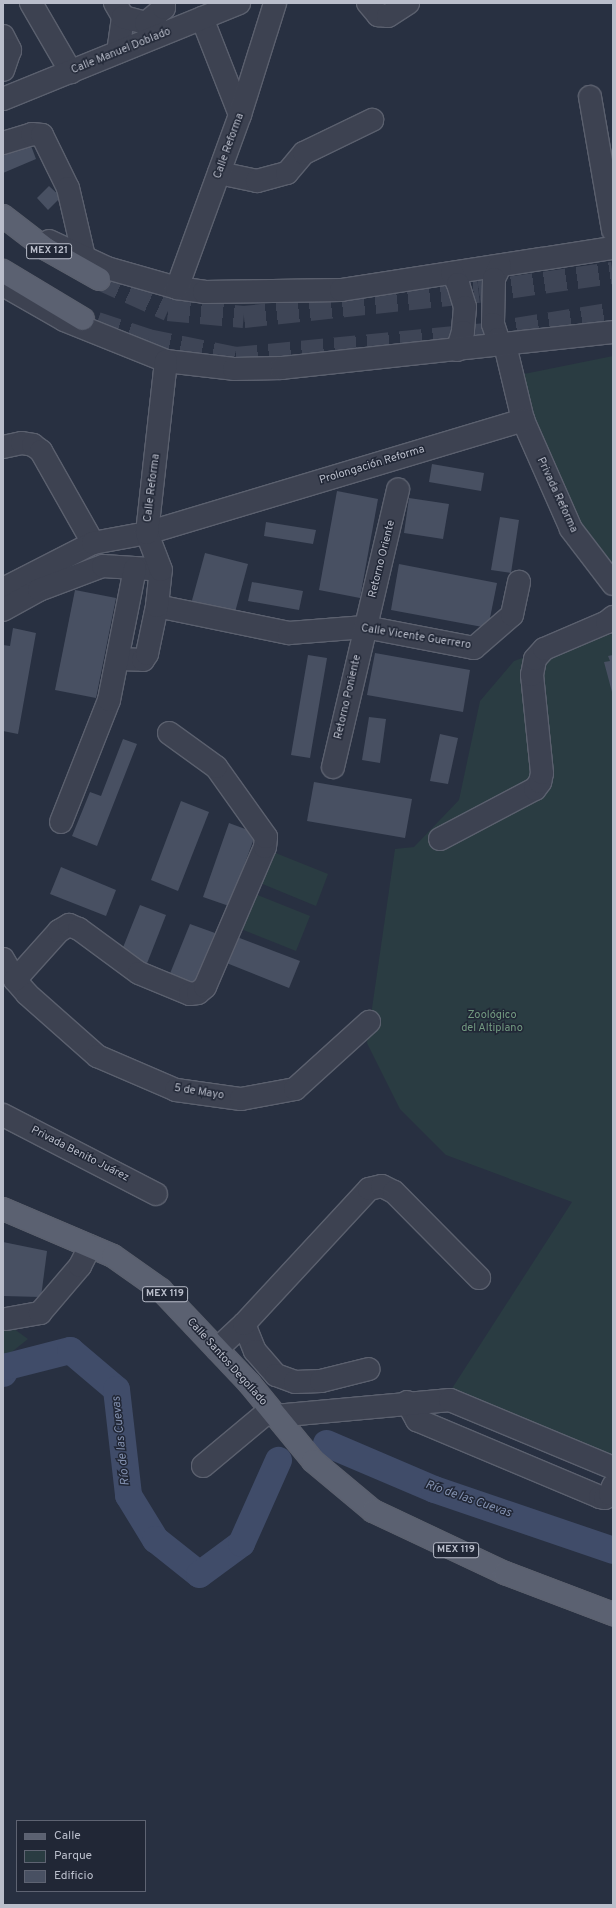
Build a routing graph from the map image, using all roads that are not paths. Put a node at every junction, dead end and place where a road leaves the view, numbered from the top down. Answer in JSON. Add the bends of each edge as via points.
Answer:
{"nodes":[{"id":1,"x":31,"y":3,"type":"edge"},
{"id":2,"x":164,"y":3,"type":"edge"},
{"id":3,"x":239,"y":3,"type":"edge"},
{"id":4,"x":275,"y":3,"type":"edge"},
{"id":5,"x":368,"y":3,"type":"edge"},
{"id":6,"x":408,"y":3,"type":"edge"},
{"id":7,"x":119,"y":10,"type":"edge"},
{"id":8,"x":205,"y":12,"type":"edge"},
{"id":9,"x":3,"y":36,"type":"edge"},
{"id":10,"x":118,"y":52,"type":"junction"},
{"id":11,"x":3,"y":70,"type":"edge"},
{"id":12,"x":71,"y":72,"type":"junction"},
{"id":13,"x":590,"y":97,"type":"dead end"},
{"id":14,"x":3,"y":99,"type":"edge"},
{"id":15,"x":240,"y":115,"type":"junction"},
{"id":16,"x":372,"y":120,"type":"dead end"},
{"id":17,"x":3,"y":143,"type":"edge"},
{"id":18,"x":219,"y":173,"type":"junction"},
{"id":19,"x":7,"y":220,"type":"edge"},
{"id":20,"x":613,"y":230,"type":"edge"},
{"id":21,"x":613,"y":248,"type":"edge"},
{"id":22,"x":500,"y":266,"type":"junction"},
{"id":23,"x":88,"y":268,"type":"junction"},
{"id":24,"x":3,"y":271,"type":"edge"},
{"id":25,"x":452,"y":273,"type":"junction"},
{"id":26,"x":3,"y":285,"type":"edge"},
{"id":27,"x":177,"y":288,"type":"junction"},
{"id":28,"x":83,"y":318,"type":"tunnel mouth"},
{"id":29,"x":613,"y":332,"type":"edge"},
{"id":30,"x":505,"y":345,"type":"junction"},
{"id":31,"x":457,"y":350,"type":"junction"},
{"id":32,"x":166,"y":361,"type":"junction"},
{"id":33,"x":524,"y":420,"type":"junction"},
{"id":34,"x":3,"y":447,"type":"edge"},
{"id":35,"x":398,"y":490,"type":"dead end"},
{"id":36,"x":147,"y":533,"type":"junction"},
{"id":37,"x":94,"y":543,"type":"junction"},
{"id":38,"x":135,"y":569,"type":"junction"},
{"id":39,"x":161,"y":570,"type":"junction"},
{"id":40,"x":519,"y":582,"type":"dead end"},
{"id":41,"x":613,"y":584,"type":"edge"},
{"id":42,"x":3,"y":589,"type":"edge"},
{"id":43,"x":157,"y":606,"type":"junction"},
{"id":44,"x":3,"y":610,"type":"edge"},
{"id":45,"x":613,"y":617,"type":"edge"},
{"id":46,"x":365,"y":627,"type":"junction"},
{"id":47,"x":118,"y":659,"type":"junction"},
{"id":48,"x":169,"y":733,"type":"dead end"},
{"id":49,"x":333,"y":767,"type":"dead end"},
{"id":50,"x":61,"y":822,"type":"dead end"},
{"id":51,"x":440,"y":839,"type":"dead end"},
{"id":52,"x":3,"y":959,"type":"edge"},
{"id":53,"x":15,"y":980,"type":"junction"},
{"id":54,"x":369,"y":1022,"type":"dead end"},
{"id":55,"x":3,"y":1115,"type":"edge"},
{"id":56,"x":156,"y":1194,"type":"dead end"},
{"id":57,"x":3,"y":1209,"type":"edge"},
{"id":58,"x":90,"y":1246,"type":"junction"},
{"id":59,"x":480,"y":1278,"type":"dead end"},
{"id":60,"x":6,"y":1319,"type":"dead end"},
{"id":61,"x":244,"y":1324,"type":"junction"},
{"id":62,"x":217,"y":1350,"type":"junction"},
{"id":63,"x":369,"y":1369,"type":"dead end"},
{"id":64,"x":407,"y":1402,"type":"junction"},
{"id":65,"x":273,"y":1413,"type":"junction"},
{"id":66,"x":524,"y":1431,"type":"junction"},
{"id":67,"x":511,"y":1460,"type":"junction"},
{"id":68,"x":203,"y":1466,"type":"dead end"},
{"id":69,"x":613,"y":1468,"type":"edge"},
{"id":70,"x":613,"y":1486,"type":"edge"},
{"id":71,"x":613,"y":1614,"type":"edge"}],
"edges":[{"from":1,"to":12,"type":"street"},
{"from":2,"to":7,"type":"street","via":[[164,8],[146,23]]},
{"from":3,"to":8,"type":"street","name":"Calle Manuel Doblado"},
{"from":4,"to":15,"type":"street","name":"Calle Reforma"},
{"from":5,"to":6,"type":"street","via":[[378,15],[388,16]]},
{"from":7,"to":10,"type":"street"},
{"from":8,"to":10,"type":"street","name":"Calle Manuel Doblado"},
{"from":8,"to":15,"type":"street"},
{"from":9,"to":11,"type":"street","via":[[10,50]]},
{"from":10,"to":12,"type":"street","name":"Calle Manuel Doblado"},
{"from":12,"to":14,"type":"street","name":"Calle Manuel Doblado"},
{"from":13,"to":20,"type":"street"},
{"from":15,"to":18,"type":"street","name":"Calle Reforma"},
{"from":16,"to":18,"type":"street","via":[[304,153],[287,173],[257,181]]},
{"from":17,"to":23,"type":"street","via":[[32,134],[42,135],[68,188]]},
{"from":18,"to":27,"type":"street","name":"Calle Reforma"},
{"from":19,"to":23,"type":"main road","number":"MEX 121"},
{"from":21,"to":22,"type":"street"},
{"from":22,"to":25,"type":"street"},
{"from":22,"to":30,"type":"street","via":[[494,279],[491,311],[498,339]]},
{"from":23,"to":27,"type":"street","via":[[107,268]]},
{"from":24,"to":28,"type":"main road"},
{"from":25,"to":27,"type":"street","via":[[342,290],[204,292]]},
{"from":25,"to":31,"type":"street","via":[[465,307],[463,332]]},
{"from":26,"to":32,"type":"street","via":[[64,320]]},
{"from":29,"to":30,"type":"street"},
{"from":30,"to":31,"type":"street"},
{"from":30,"to":33,"type":"street"},
{"from":31,"to":32,"type":"street","via":[[282,368],[234,369]]},
{"from":32,"to":36,"type":"street","name":"Calle Reforma"},
{"from":33,"to":36,"type":"street","name":"Prolongación Reforma"},
{"from":33,"to":41,"type":"street","name":"Privada Reforma","via":[[571,529]]},
{"from":34,"to":37,"type":"street","via":[[22,443],[33,445],[41,452]]},
{"from":35,"to":46,"type":"street","name":"Retorno Oriente"},
{"from":36,"to":37,"type":"street","name":"Calle Reforma"},
{"from":36,"to":39,"type":"street"},
{"from":37,"to":42,"type":"street","name":"Calle Reforma"},
{"from":38,"to":39,"type":"street"},
{"from":38,"to":44,"type":"street","via":[[103,566],[39,590]]},
{"from":38,"to":47,"type":"street"},
{"from":39,"to":43,"type":"street"},
{"from":40,"to":46,"type":"street","name":"Calle Vicente Guerrero","via":[[512,615],[474,648]]},
{"from":43,"to":46,"type":"street","name":"Calle Vicente Guerrero","via":[[289,633]]},
{"from":43,"to":47,"type":"street","via":[[143,660]]},
{"from":45,"to":51,"type":"street","via":[[607,622],[544,649],[535,659],[532,675],[542,773],[535,789]]},
{"from":46,"to":49,"type":"street","name":"Retorno Poniente"},
{"from":47,"to":50,"type":"street","via":[[110,695]]},
{"from":48,"to":53,"type":"street","via":[[216,767],[266,836],[265,847],[205,987],[198,993],[190,994],[139,973],[79,928],[69,925],[59,931]]},
{"from":52,"to":53,"type":"street","name":"5 de Mayo"},
{"from":53,"to":54,"type":"street","name":"5 de Mayo","via":[[97,1056],[176,1090],[241,1099],[296,1089]]},
{"from":55,"to":56,"type":"street","name":"Privada Benito Juárez"},
{"from":57,"to":58,"type":"main road","name":"Calle Santos Degollado","number":"MEX 119"},
{"from":58,"to":60,"type":"street","via":[[80,1266],[40,1313]]},
{"from":58,"to":62,"type":"main road","name":"Calle Santos Degollado","number":"MEX 119","via":[[113,1256],[161,1290]]},
{"from":59,"to":61,"type":"street","via":[[394,1192],[382,1186],[369,1189]]},
{"from":61,"to":62,"type":"street"},
{"from":61,"to":63,"type":"street","via":[[255,1351],[276,1375],[295,1382],[321,1381]]},
{"from":62,"to":65,"type":"main road","name":"Calle Santos Degollado","number":"MEX 119"},
{"from":64,"to":65,"type":"street"},
{"from":64,"to":66,"type":"street","via":[[450,1400]]},
{"from":64,"to":67,"type":"street","via":[[417,1420]]},
{"from":65,"to":68,"type":"street"},
{"from":65,"to":71,"type":"main road","name":"Calle Santos Degollado","number":"MEX 119","via":[[313,1461],[373,1512],[505,1573]]},
{"from":66,"to":67,"type":"street"},
{"from":66,"to":69,"type":"street"},
{"from":67,"to":70,"type":"street","via":[[600,1497],[605,1498],[610,1494]]}]}
